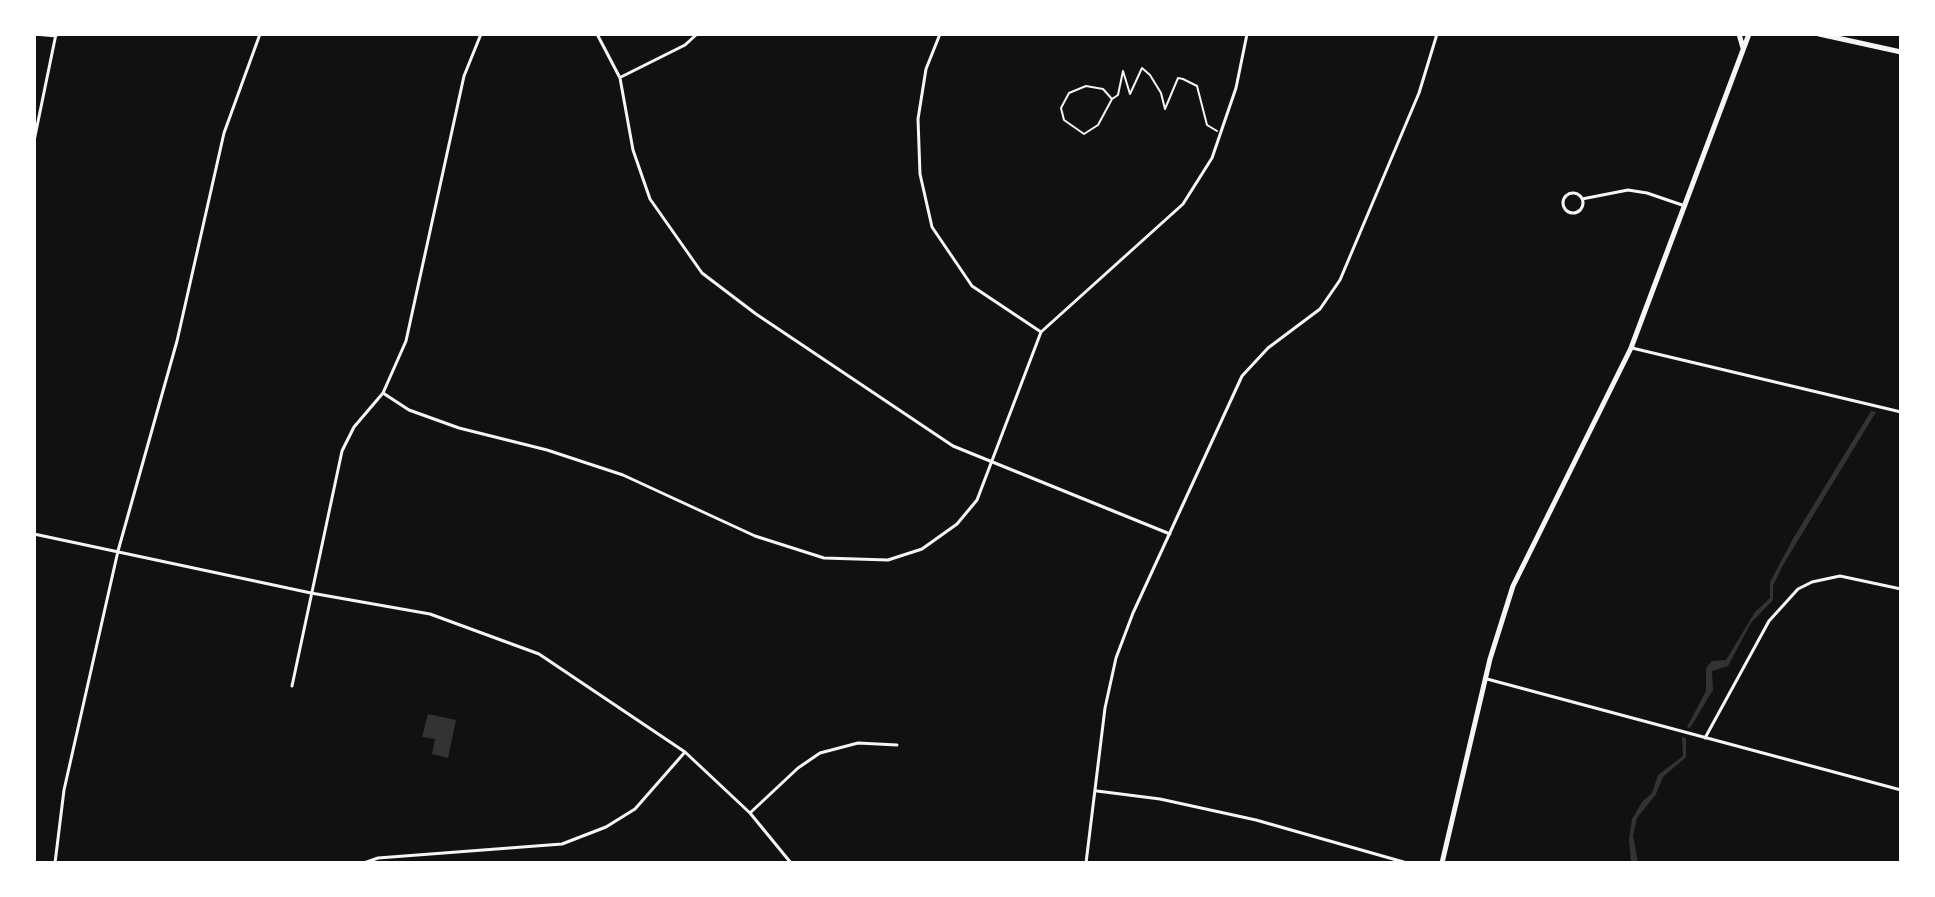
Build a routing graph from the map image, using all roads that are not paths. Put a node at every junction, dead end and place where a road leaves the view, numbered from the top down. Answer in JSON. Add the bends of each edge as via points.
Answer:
{"nodes":[{"id":1,"x":35,"y":34,"type":"edge"},
{"id":2,"x":260,"y":34,"type":"edge"},
{"id":3,"x":481,"y":34,"type":"edge"},
{"id":4,"x":597,"y":34,"type":"edge"},
{"id":5,"x":697,"y":34,"type":"edge"},
{"id":6,"x":940,"y":34,"type":"edge"},
{"id":7,"x":1247,"y":34,"type":"edge"},
{"id":8,"x":1437,"y":34,"type":"edge"},
{"id":9,"x":1739,"y":34,"type":"edge"},
{"id":10,"x":1749,"y":34,"type":"edge"},
{"id":11,"x":1819,"y":34,"type":"edge"},
{"id":12,"x":56,"y":35,"type":"edge"},
{"id":13,"x":1743,"y":49,"type":"junction"},
{"id":14,"x":1901,"y":52,"type":"edge"},
{"id":15,"x":620,"y":78,"type":"junction"},
{"id":16,"x":34,"y":141,"type":"edge"},
{"id":17,"x":1582,"y":199,"type":"junction"},
{"id":18,"x":1685,"y":206,"type":"junction"},
{"id":19,"x":1041,"y":332,"type":"junction"},
{"id":20,"x":1631,"y":348,"type":"junction"},
{"id":21,"x":383,"y":393,"type":"junction"},
{"id":22,"x":1901,"y":412,"type":"edge"},
{"id":23,"x":993,"y":464,"type":"junction"},
{"id":24,"x":34,"y":534,"type":"edge"},
{"id":25,"x":1170,"y":534,"type":"junction"},
{"id":26,"x":118,"y":551,"type":"junction"},
{"id":27,"x":1901,"y":589,"type":"edge"},
{"id":28,"x":311,"y":593,"type":"junction"},
{"id":29,"x":1485,"y":679,"type":"junction"},
{"id":30,"x":292,"y":686,"type":"dead end"},
{"id":31,"x":1705,"y":738,"type":"junction"},
{"id":32,"x":897,"y":745,"type":"dead end"},
{"id":33,"x":685,"y":752,"type":"junction"},
{"id":34,"x":1901,"y":790,"type":"edge"},
{"id":35,"x":1097,"y":791,"type":"junction"},
{"id":36,"x":750,"y":813,"type":"junction"},
{"id":37,"x":55,"y":863,"type":"edge"},
{"id":38,"x":364,"y":863,"type":"edge"},
{"id":39,"x":791,"y":863,"type":"edge"},
{"id":40,"x":1086,"y":863,"type":"edge"},
{"id":41,"x":1407,"y":863,"type":"edge"},
{"id":42,"x":1442,"y":863,"type":"edge"}],
"edges":[{"from":1,"to":12,"type":"street"},
{"from":2,"to":26,"type":"street","via":[[224,133],[177,341]]},
{"from":3,"to":21,"type":"street","via":[[464,76],[406,341]]},
{"from":4,"to":15,"type":"street"},
{"from":5,"to":15,"type":"street"},
{"from":6,"to":19,"type":"street","via":[[926,69],[918,119],[920,174],[932,227],[972,286]]},
{"from":7,"to":19,"type":"street","via":[[1236,88],[1212,158],[1183,204]]},
{"from":8,"to":25,"type":"street","via":[[1419,93],[1340,280],[1320,309],[1247,369]]},
{"from":9,"to":13,"type":"main road"},
{"from":10,"to":13,"type":"main road"},
{"from":11,"to":14,"type":"main road"},
{"from":12,"to":16,"type":"street"},
{"from":13,"to":18,"type":"main road"},
{"from":15,"to":23,"type":"street","via":[[633,150],[650,199],[702,273],[882,402]]},
{"from":17,"to":17,"type":"street","via":[[1577,212],[1563,207],[1569,194]]},
{"from":17,"to":18,"type":"street","via":[[1628,190]]},
{"from":18,"to":20,"type":"main road"},
{"from":19,"to":23,"type":"street"},
{"from":20,"to":22,"type":"street"},
{"from":20,"to":29,"type":"main road","via":[[1526,555]]},
{"from":21,"to":23,"type":"street","via":[[409,410],[459,428],[623,475],[755,536],[824,558],[888,560],[922,549],[951,529],[977,500]]},
{"from":21,"to":28,"type":"street","via":[[354,427],[342,451]]},
{"from":23,"to":25,"type":"street"},
{"from":24,"to":26,"type":"street"},
{"from":25,"to":35,"type":"street","via":[[1116,658]]},
{"from":26,"to":28,"type":"street"},
{"from":26,"to":37,"type":"street","via":[[64,790]]},
{"from":27,"to":31,"type":"street","via":[[1840,576],[1798,589],[1769,621]]},
{"from":28,"to":30,"type":"street"},
{"from":28,"to":33,"type":"street","via":[[430,614],[539,654]]},
{"from":29,"to":31,"type":"street"},
{"from":29,"to":42,"type":"main road"},
{"from":31,"to":34,"type":"street"},
{"from":32,"to":36,"type":"street","via":[[858,743],[820,753]]},
{"from":33,"to":36,"type":"street"},
{"from":33,"to":38,"type":"street","via":[[635,809],[562,844]]},
{"from":35,"to":40,"type":"street"},
{"from":35,"to":41,"type":"street","via":[[1256,820]]},
{"from":36,"to":39,"type":"street"}]}
